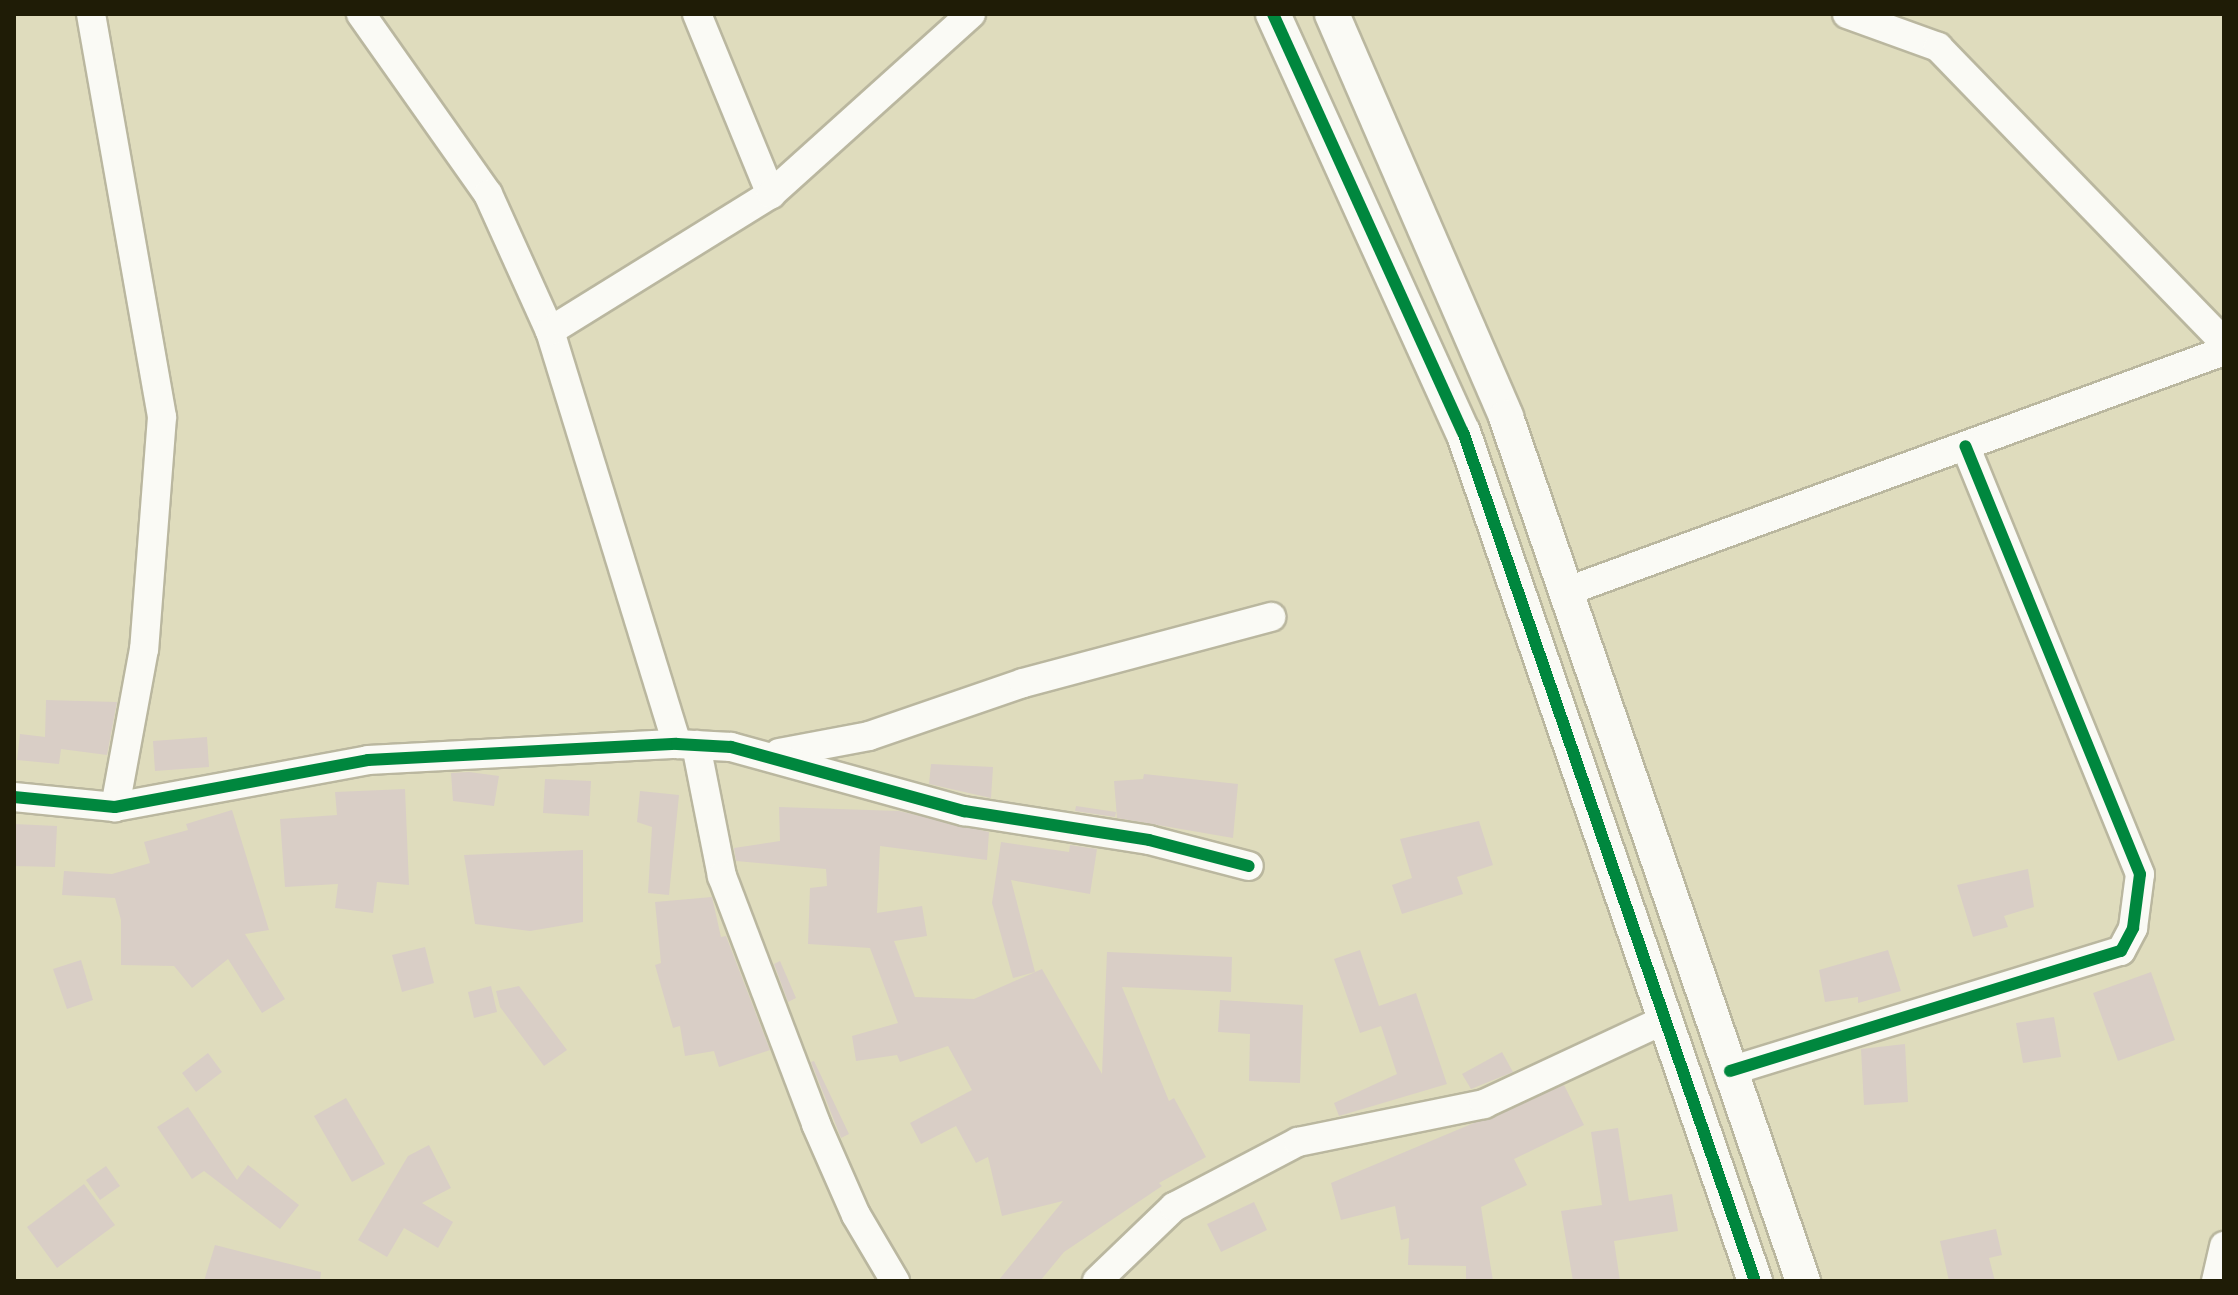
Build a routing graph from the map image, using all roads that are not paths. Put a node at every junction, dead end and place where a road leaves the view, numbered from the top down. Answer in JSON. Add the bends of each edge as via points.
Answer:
{"nodes":[{"id":1,"x":91,"y":14,"type":"edge"},
{"id":2,"x":361,"y":14,"type":"edge"},
{"id":3,"x":697,"y":14,"type":"edge"},
{"id":4,"x":971,"y":14,"type":"edge"},
{"id":5,"x":1273,"y":14,"type":"edge"},
{"id":6,"x":1332,"y":14,"type":"edge"},
{"id":7,"x":1847,"y":14,"type":"edge"},
{"id":8,"x":771,"y":194,"type":"junction"},
{"id":9,"x":550,"y":331,"type":"junction"},
{"id":10,"x":2224,"y":342,"type":"edge"},
{"id":11,"x":2224,"y":351,"type":"edge"},
{"id":12,"x":1965,"y":446,"type":"junction"},
{"id":13,"x":1565,"y":592,"type":"junction"},
{"id":14,"x":1271,"y":617,"type":"dead end"},
{"id":15,"x":686,"y":745,"type":"junction"},
{"id":16,"x":766,"y":755,"type":"junction"},
{"id":17,"x":14,"y":797,"type":"edge"},
{"id":18,"x":115,"y":807,"type":"junction"},
{"id":19,"x":1249,"y":866,"type":"dead end"},
{"id":20,"x":1666,"y":1019,"type":"junction"},
{"id":21,"x":1730,"y":1071,"type":"junction"},
{"id":22,"x":2224,"y":1246,"type":"edge"},
{"id":23,"x":895,"y":1281,"type":"edge"},
{"id":24,"x":1097,"y":1281,"type":"edge"},
{"id":25,"x":1755,"y":1281,"type":"edge"},
{"id":26,"x":1803,"y":1281,"type":"edge"},
{"id":27,"x":2216,"y":1281,"type":"edge"}],
"edges":[{"from":1,"to":18,"type":"street","via":[[162,417],[144,649]]},
{"from":2,"to":9,"type":"street","via":[[488,194]]},
{"from":3,"to":8,"type":"street"},
{"from":4,"to":8,"type":"street"},
{"from":5,"to":20,"type":"street","via":[[1463,432]]},
{"from":6,"to":13,"type":"street","via":[[1506,417]]},
{"from":7,"to":10,"type":"street","via":[[1938,47]]},
{"from":8,"to":9,"type":"street"},
{"from":9,"to":15,"type":"street"},
{"from":11,"to":12,"type":"street"},
{"from":12,"to":13,"type":"street"},
{"from":12,"to":21,"type":"street","via":[[2140,874],[2133,928],[2121,951]]},
{"from":13,"to":21,"type":"street"},
{"from":14,"to":16,"type":"street","via":[[1023,683],[869,736]]},
{"from":15,"to":16,"type":"street"},
{"from":15,"to":18,"type":"street","via":[[368,760]]},
{"from":15,"to":23,"type":"street","via":[[722,876],[816,1124],[856,1215]]},
{"from":16,"to":19,"type":"street","via":[[964,811],[1149,840]]},
{"from":17,"to":18,"type":"street"},
{"from":20,"to":24,"type":"street","via":[[1484,1104],[1298,1142],[1174,1207]]},
{"from":20,"to":25,"type":"street"},
{"from":21,"to":26,"type":"street"},
{"from":22,"to":27,"type":"street"}]}
